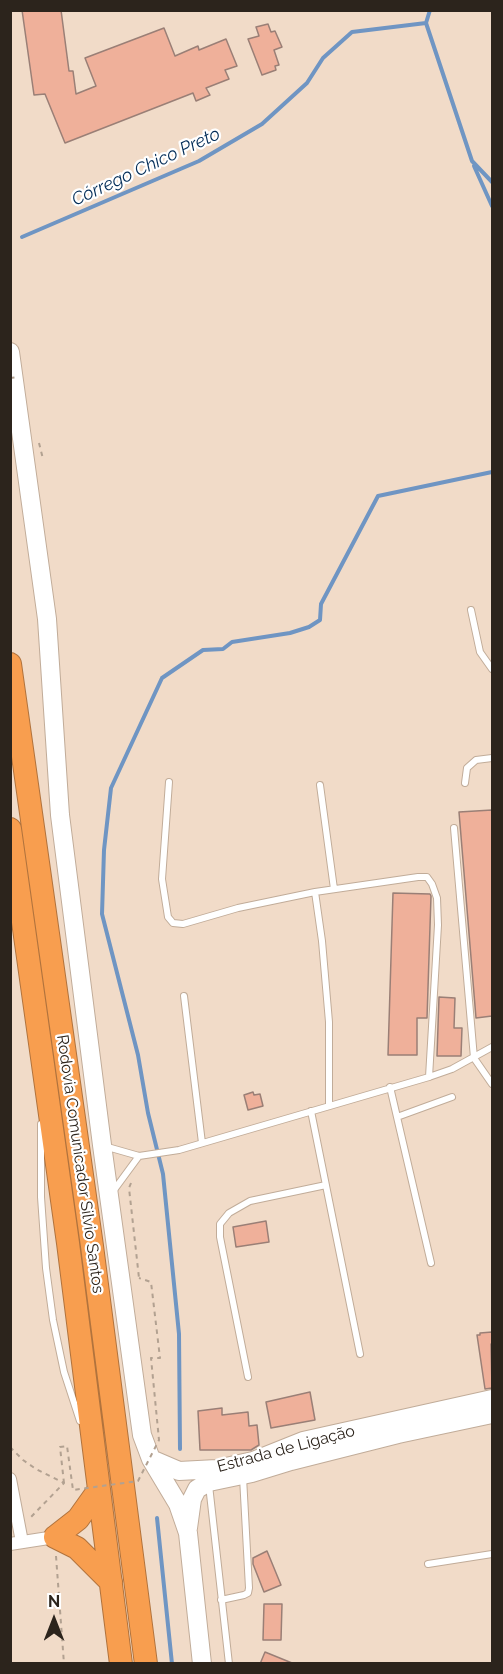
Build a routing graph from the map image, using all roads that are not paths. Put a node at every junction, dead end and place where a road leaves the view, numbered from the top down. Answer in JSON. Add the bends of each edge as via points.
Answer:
{"nodes":[{"id":1,"x":10,"y":352,"type":"edge"},
{"id":2,"x":471,"y":610,"type":"dead end"},
{"id":3,"x":10,"y":664,"type":"edge"},
{"id":4,"x":492,"y":669,"type":"edge"},
{"id":5,"x":492,"y":758,"type":"edge"},
{"id":6,"x":169,"y":783,"type":"dead end"},
{"id":7,"x":465,"y":783,"type":"dead end"},
{"id":8,"x":320,"y":785,"type":"dead end"},
{"id":9,"x":454,"y":828,"type":"dead end"},
{"id":10,"x":10,"y":829,"type":"edge"},
{"id":11,"x":334,"y":889,"type":"junction"},
{"id":12,"x":315,"y":892,"type":"junction"},
{"id":13,"x":184,"y":996,"type":"dead end"},
{"id":14,"x":492,"y":1047,"type":"edge"},
{"id":15,"x":40,"y":1051,"type":"junction"},
{"id":16,"x":474,"y":1058,"type":"junction"},
{"id":17,"x":429,"y":1077,"type":"junction"},
{"id":18,"x":492,"y":1082,"type":"edge"},
{"id":19,"x":390,"y":1087,"type":"junction"},
{"id":20,"x":452,"y":1097,"type":"dead end"},
{"id":21,"x":329,"y":1106,"type":"junction"},
{"id":22,"x":41,"y":1107,"type":"dead end"},
{"id":23,"x":311,"y":1111,"type":"junction"},
{"id":24,"x":397,"y":1117,"type":"junction"},
{"id":25,"x":41,"y":1119,"type":"dead end"},
{"id":26,"x":202,"y":1143,"type":"junction"},
{"id":27,"x":102,"y":1145,"type":"junction"},
{"id":28,"x":142,"y":1156,"type":"junction"},
{"id":29,"x":326,"y":1185,"type":"junction"},
{"id":30,"x":110,"y":1196,"type":"junction"},
{"id":31,"x":430,"y":1263,"type":"dead end"},
{"id":32,"x":360,"y":1354,"type":"dead end"},
{"id":33,"x":248,"y":1377,"type":"dead end"},
{"id":34,"x":492,"y":1399,"type":"edge"},
{"id":35,"x":492,"y":1414,"type":"edge"},
{"id":36,"x":82,"y":1425,"type":"dead end"},
{"id":37,"x":85,"y":1436,"type":"dead end"},
{"id":38,"x":151,"y":1459,"type":"junction"},
{"id":39,"x":96,"y":1468,"type":"junction"},
{"id":40,"x":242,"y":1469,"type":"junction"},
{"id":41,"x":10,"y":1479,"type":"edge"},
{"id":42,"x":208,"y":1482,"type":"junction"},
{"id":43,"x":98,"y":1491,"type":"junction"},
{"id":44,"x":188,"y":1533,"type":"junction"},
{"id":45,"x":55,"y":1538,"type":"junction"},
{"id":46,"x":16,"y":1543,"type":"edge"},
{"id":47,"x":492,"y":1554,"type":"edge"},
{"id":48,"x":428,"y":1564,"type":"dead end"},
{"id":49,"x":111,"y":1582,"type":"junction"},
{"id":50,"x":222,"y":1600,"type":"junction"},
{"id":51,"x":121,"y":1664,"type":"edge"},
{"id":52,"x":146,"y":1664,"type":"edge"},
{"id":53,"x":202,"y":1664,"type":"edge"},
{"id":54,"x":229,"y":1664,"type":"edge"}],
"edges":[{"from":1,"to":27,"type":"main road","via":[[47,619],[60,815]]},
{"from":2,"to":4,"type":"lane","via":[[480,652]]},
{"from":3,"to":52,"type":"highway","name":"Rodovia Comunicador Silvio Santos"},
{"from":5,"to":7,"type":"lane","via":[[476,760],[467,768]]},
{"from":6,"to":12,"type":"lane","via":[[162,879],[168,917],[173,923],[183,924]]},
{"from":8,"to":11,"type":"lane"},
{"from":9,"to":16,"type":"lane"},
{"from":10,"to":15,"type":"highway","name":"Rodovia Comunicador Silvio Santos"},
{"from":11,"to":12,"type":"lane"},
{"from":11,"to":17,"type":"lane","via":[[418,876],[427,877],[432,884],[438,926]]},
{"from":12,"to":21,"type":"lane","via":[[329,1023]]},
{"from":13,"to":26,"type":"lane"},
{"from":14,"to":16,"type":"lane"},
{"from":15,"to":22,"type":"lane"},
{"from":15,"to":39,"type":"highway","name":"Rodovia Comunicador Silvio Santos"},
{"from":16,"to":17,"type":"lane"},
{"from":16,"to":18,"type":"lane"},
{"from":17,"to":19,"type":"lane"},
{"from":19,"to":21,"type":"lane"},
{"from":19,"to":24,"type":"lane"},
{"from":20,"to":24,"type":"lane"},
{"from":21,"to":23,"type":"lane"},
{"from":23,"to":26,"type":"lane"},
{"from":23,"to":29,"type":"lane"},
{"from":24,"to":31,"type":"lane"},
{"from":25,"to":36,"type":"lane","via":[[46,1268],[64,1372]]},
{"from":26,"to":28,"type":"lane"},
{"from":27,"to":28,"type":"lane"},
{"from":27,"to":30,"type":"main road"},
{"from":28,"to":30,"type":"lane"},
{"from":29,"to":32,"type":"lane"},
{"from":29,"to":33,"type":"lane","via":[[250,1201],[229,1213],[220,1224]]},
{"from":30,"to":38,"type":"main road","via":[[142,1435]]},
{"from":34,"to":40,"type":"main road","name":"Estrada de Ligação","via":[[303,1441]]},
{"from":35,"to":40,"type":"main road","name":"Estrada de Ligação"},
{"from":37,"to":39,"type":"lane"},
{"from":38,"to":40,"type":"main road","name":"Estrada de Ligação","via":[[179,1471]]},
{"from":38,"to":44,"type":"main road","via":[[178,1504]]},
{"from":39,"to":43,"type":"highway","name":"Rodovia Comunicador Silvio Santos"},
{"from":40,"to":42,"type":"main road","name":"Estrada de Ligação"},
{"from":40,"to":50,"type":"lane","via":[[249,1588],[244,1595]]},
{"from":41,"to":46,"type":"street","via":[[19,1528]]},
{"from":42,"to":44,"type":"main road","name":"Estrada de Ligação","via":[[192,1499]]},
{"from":42,"to":50,"type":"lane"},
{"from":43,"to":45,"type":"highway","via":[[78,1520]]},
{"from":43,"to":49,"type":"highway","name":"Rodovia Comunicador Silvio Santos"},
{"from":44,"to":53,"type":"main road"},
{"from":45,"to":46,"type":"street"},
{"from":45,"to":49,"type":"highway","via":[[77,1548]]},
{"from":47,"to":48,"type":"lane"},
{"from":49,"to":51,"type":"highway","name":"Rodovia Comunicador Silvio Santos"},
{"from":50,"to":54,"type":"lane"}]}
